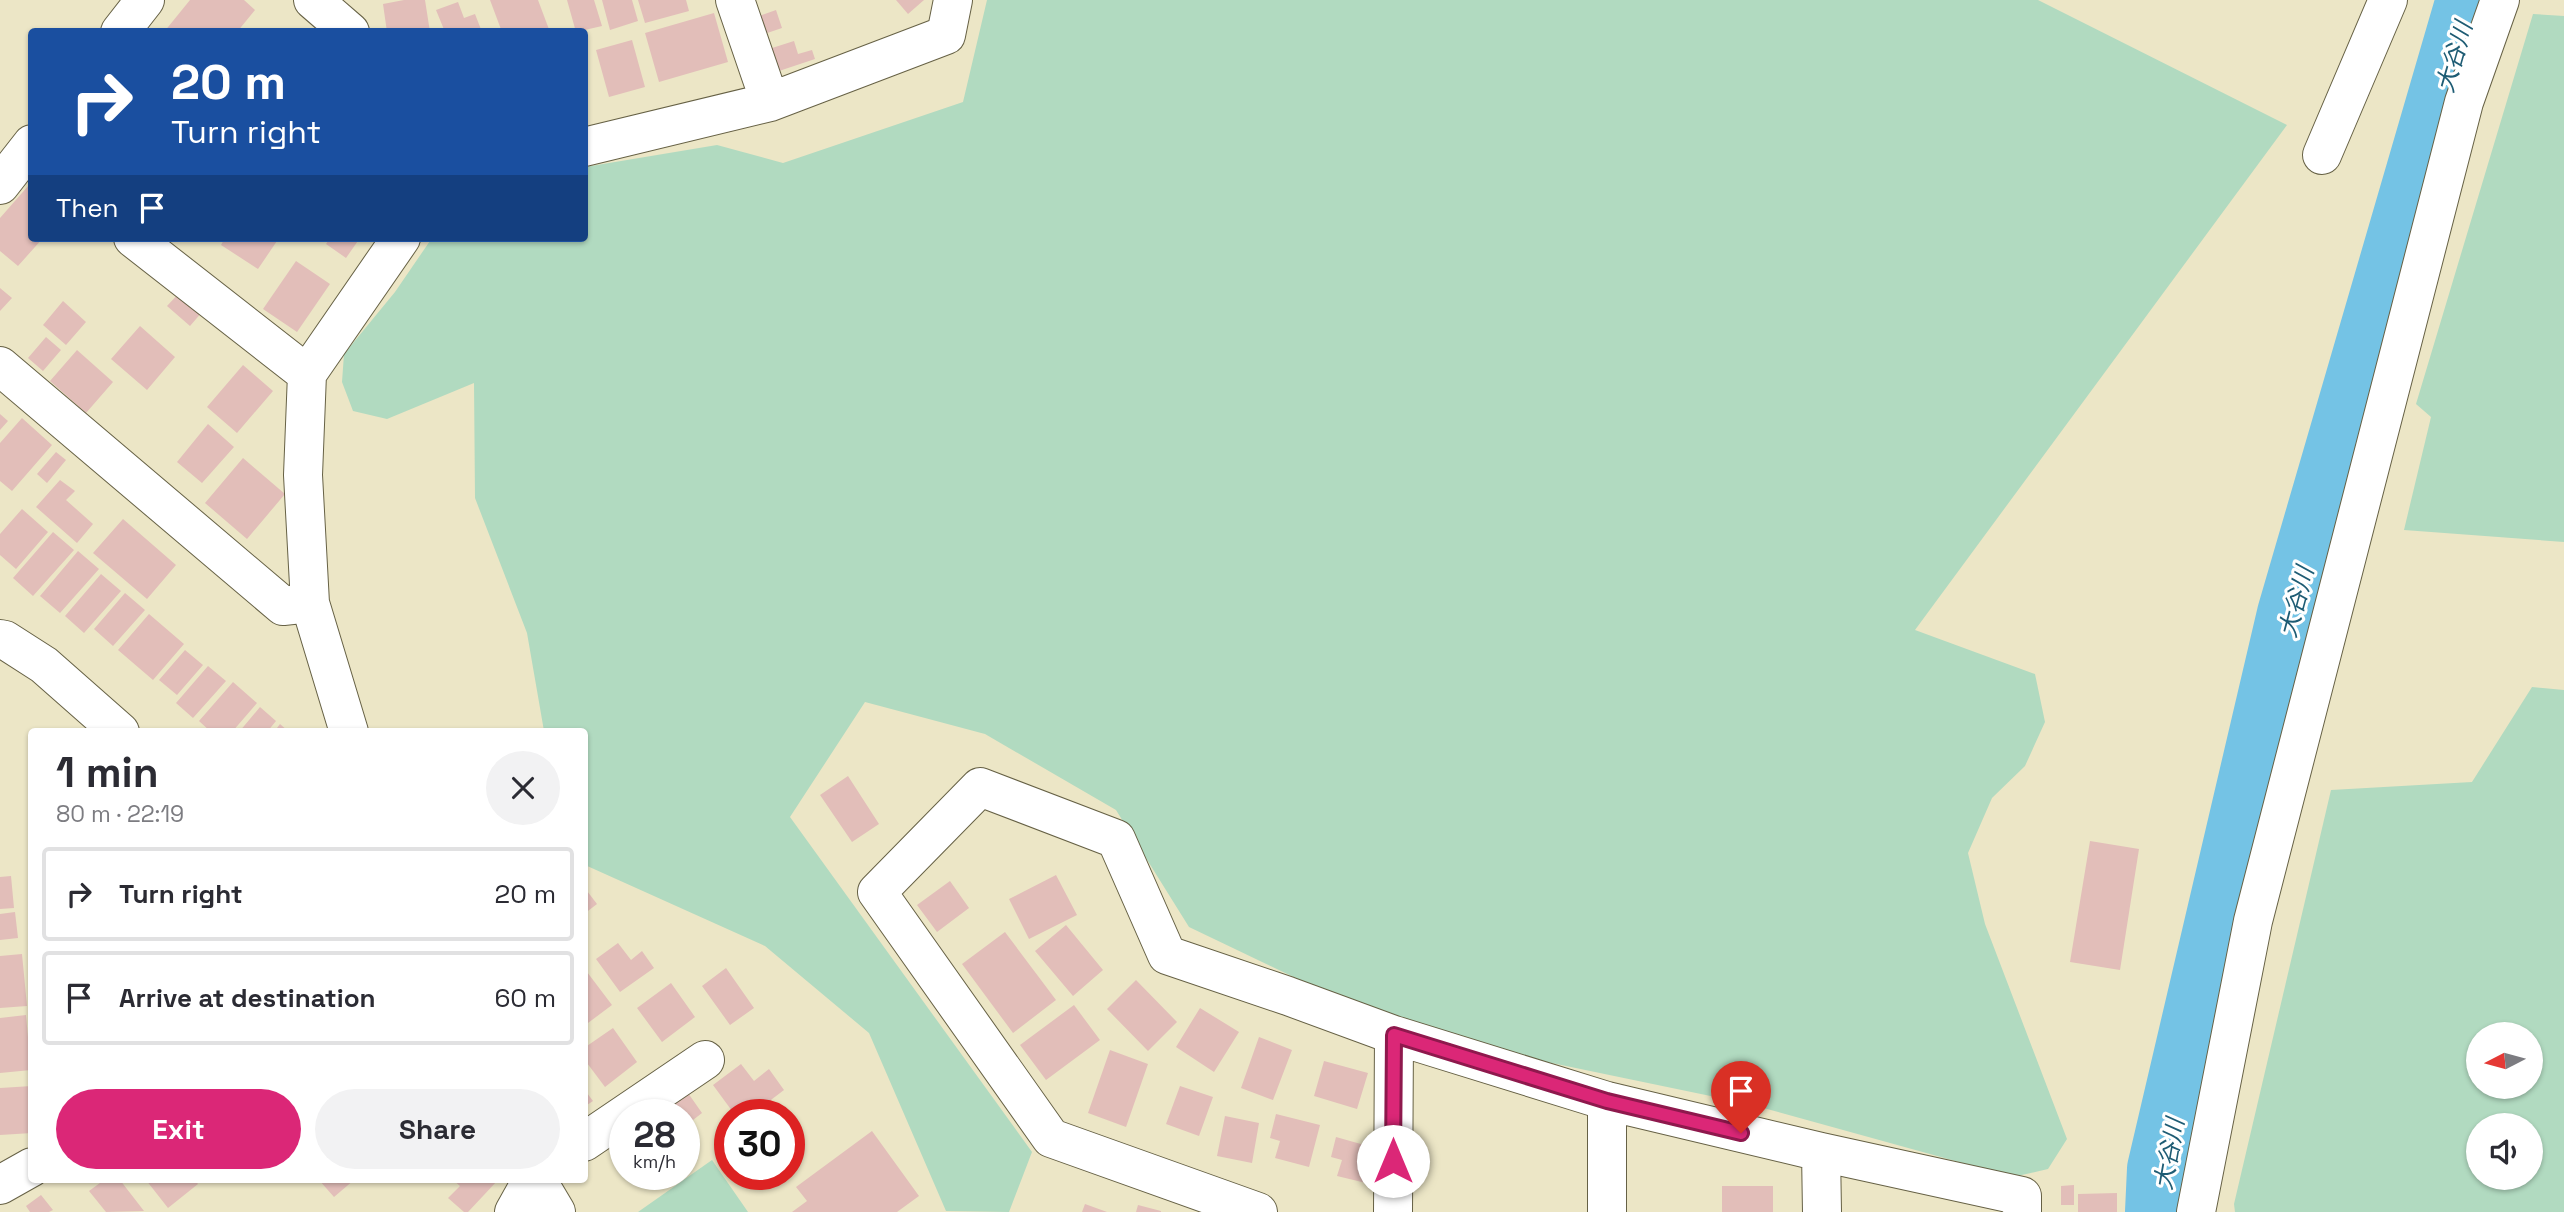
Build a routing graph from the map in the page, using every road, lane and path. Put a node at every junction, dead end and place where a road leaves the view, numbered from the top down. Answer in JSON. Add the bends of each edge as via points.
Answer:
{"nodes":[{"id":1,"x":145,"y":0,"type":"edge"},
{"id":2,"x":314,"y":0,"type":"edge"},
{"id":3,"x":734,"y":0,"type":"edge"},
{"id":4,"x":953,"y":0,"type":"edge"},
{"id":5,"x":2388,"y":0,"type":"edge"},
{"id":6,"x":2500,"y":0,"type":"edge"},
{"id":7,"x":123,"y":28,"type":"edge"},
{"id":8,"x":346,"y":28,"type":"edge"},
{"id":9,"x":770,"y":102,"type":"junction"},
{"id":10,"x":588,"y":146,"type":"edge"},
{"id":11,"x":28,"y":153,"type":"edge"},
{"id":12,"x":2322,"y":155,"type":"dead end"},
{"id":13,"x":0,"y":184,"type":"edge"},
{"id":14,"x":138,"y":242,"type":"edge"},
{"id":15,"x":398,"y":242,"type":"edge"},
{"id":16,"x":0,"y":366,"type":"edge"},
{"id":17,"x":307,"y":374,"type":"junction"},
{"id":18,"x":310,"y":603,"type":"junction"},
{"id":19,"x":0,"y":639,"type":"edge"},
{"id":20,"x":115,"y":728,"type":"edge"},
{"id":21,"x":348,"y":728,"type":"edge"},
{"id":22,"x":1394,"y":1035,"type":"junction"},
{"id":23,"x":705,"y":1060,"type":"dead end"},
{"id":24,"x":1607,"y":1101,"type":"junction"},
{"id":25,"x":588,"y":1139,"type":"edge"},
{"id":26,"x":1821,"y":1152,"type":"junction"},
{"id":27,"x":28,"y":1169,"type":"edge"},
{"id":28,"x":533,"y":1183,"type":"edge"},
{"id":29,"x":537,"y":1183,"type":"edge"},
{"id":30,"x":0,"y":1185,"type":"edge"},
{"id":31,"x":514,"y":1212,"type":"edge"},
{"id":32,"x":556,"y":1212,"type":"edge"},
{"id":33,"x":1258,"y":1212,"type":"edge"},
{"id":34,"x":1393,"y":1212,"type":"edge"},
{"id":35,"x":1607,"y":1212,"type":"edge"},
{"id":36,"x":1822,"y":1212,"type":"edge"},
{"id":37,"x":2022,"y":1212,"type":"edge"},
{"id":38,"x":2196,"y":1212,"type":"edge"}],
"edges":[{"from":1,"to":7,"type":"street"},
{"from":2,"to":8,"type":"street"},
{"from":3,"to":9,"type":"street"},
{"from":4,"to":9,"type":"street","via":[[946,35]]},
{"from":5,"to":12,"type":"street"},
{"from":6,"to":38,"type":"street","via":[[2464,102],[2253,921]]},
{"from":9,"to":10,"type":"street"},
{"from":11,"to":13,"type":"street"},
{"from":14,"to":17,"type":"street"},
{"from":15,"to":17,"type":"street"},
{"from":16,"to":18,"type":"street","via":[[283,606]]},
{"from":17,"to":18,"type":"street","via":[[303,475]]},
{"from":18,"to":21,"type":"street"},
{"from":19,"to":20,"type":"street","via":[[44,665]]},
{"from":22,"to":24,"type":"street"},
{"from":22,"to":33,"type":"street","via":[[1167,955],[1116,839],[981,787],[877,892],[1051,1138]]},
{"from":22,"to":34,"type":"street"},
{"from":23,"to":25,"type":"street"},
{"from":24,"to":26,"type":"street"},
{"from":24,"to":35,"type":"street"},
{"from":26,"to":36,"type":"street"},
{"from":26,"to":37,"type":"street","via":[[2022,1196]]},
{"from":27,"to":30,"type":"street"},
{"from":28,"to":31,"type":"street"},
{"from":29,"to":32,"type":"street"}]}
